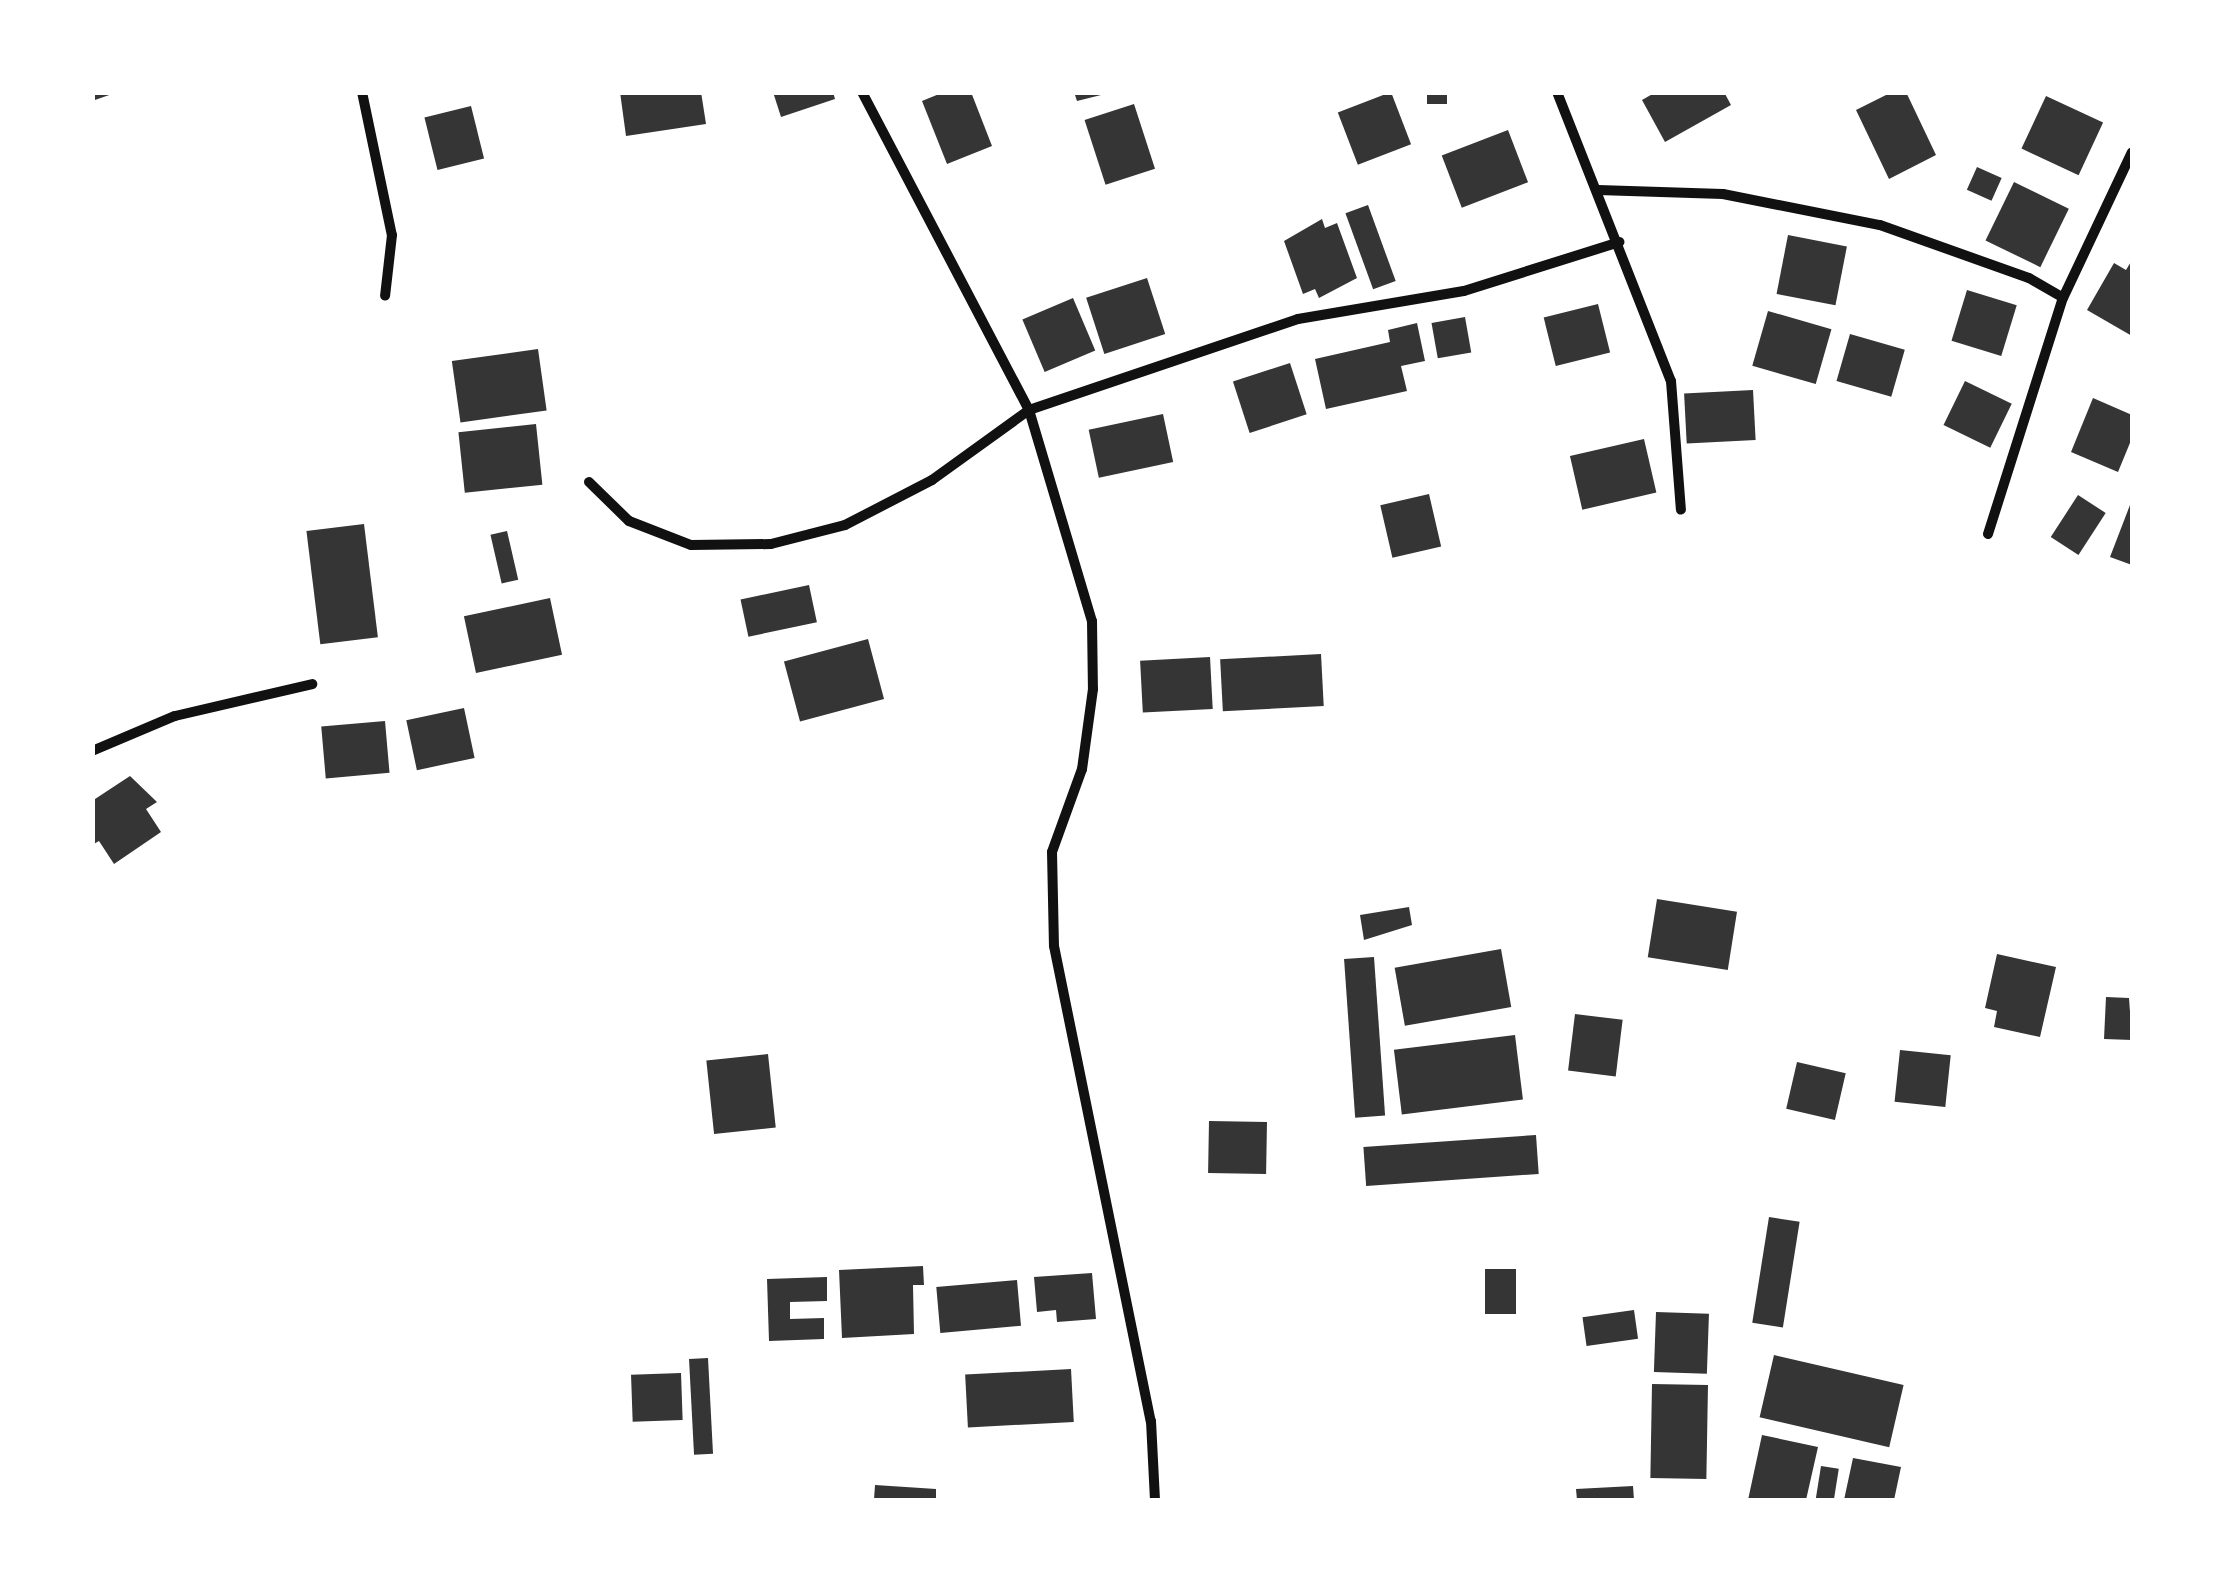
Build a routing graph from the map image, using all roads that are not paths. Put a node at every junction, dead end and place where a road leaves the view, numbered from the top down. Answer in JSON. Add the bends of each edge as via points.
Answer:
{"nodes":[{"id":1,"x":362,"y":92,"type":"edge"},
{"id":2,"x":862,"y":92,"type":"edge"},
{"id":3,"x":1557,"y":92,"type":"edge"},
{"id":4,"x":2132,"y":152,"type":"edge"},
{"id":5,"x":1598,"y":190,"type":"junction"},
{"id":6,"x":1619,"y":242,"type":"junction"},
{"id":7,"x":386,"y":296,"type":"dead end"},
{"id":8,"x":2064,"y":298,"type":"junction"},
{"id":9,"x":1029,"y":410,"type":"junction"},
{"id":10,"x":588,"y":482,"type":"dead end"},
{"id":11,"x":1680,"y":510,"type":"dead end"},
{"id":12,"x":1988,"y":534,"type":"dead end"},
{"id":13,"x":312,"y":684,"type":"dead end"},
{"id":14,"x":92,"y":751,"type":"edge"},
{"id":15,"x":1155,"y":1500,"type":"edge"}],
"edges":[{"from":1,"to":7,"type":"street","via":[[392,235]]},
{"from":2,"to":9,"type":"street"},
{"from":3,"to":5,"type":"street"},
{"from":4,"to":8,"type":"street"},
{"from":5,"to":6,"type":"street"},
{"from":5,"to":8,"type":"street","via":[[1723,194],[1880,225],[2029,278]]},
{"from":6,"to":9,"type":"street","via":[[1464,291],[1298,319]]},
{"from":6,"to":11,"type":"street","via":[[1671,381]]},
{"from":8,"to":12,"type":"street"},
{"from":9,"to":10,"type":"street","via":[[932,480],[845,525],[771,544],[690,545],[629,521]]},
{"from":9,"to":15,"type":"street","via":[[1092,621],[1093,689],[1082,769],[1052,852],[1054,946],[1148,1403]]},
{"from":13,"to":14,"type":"street","via":[[175,716]]}]}
